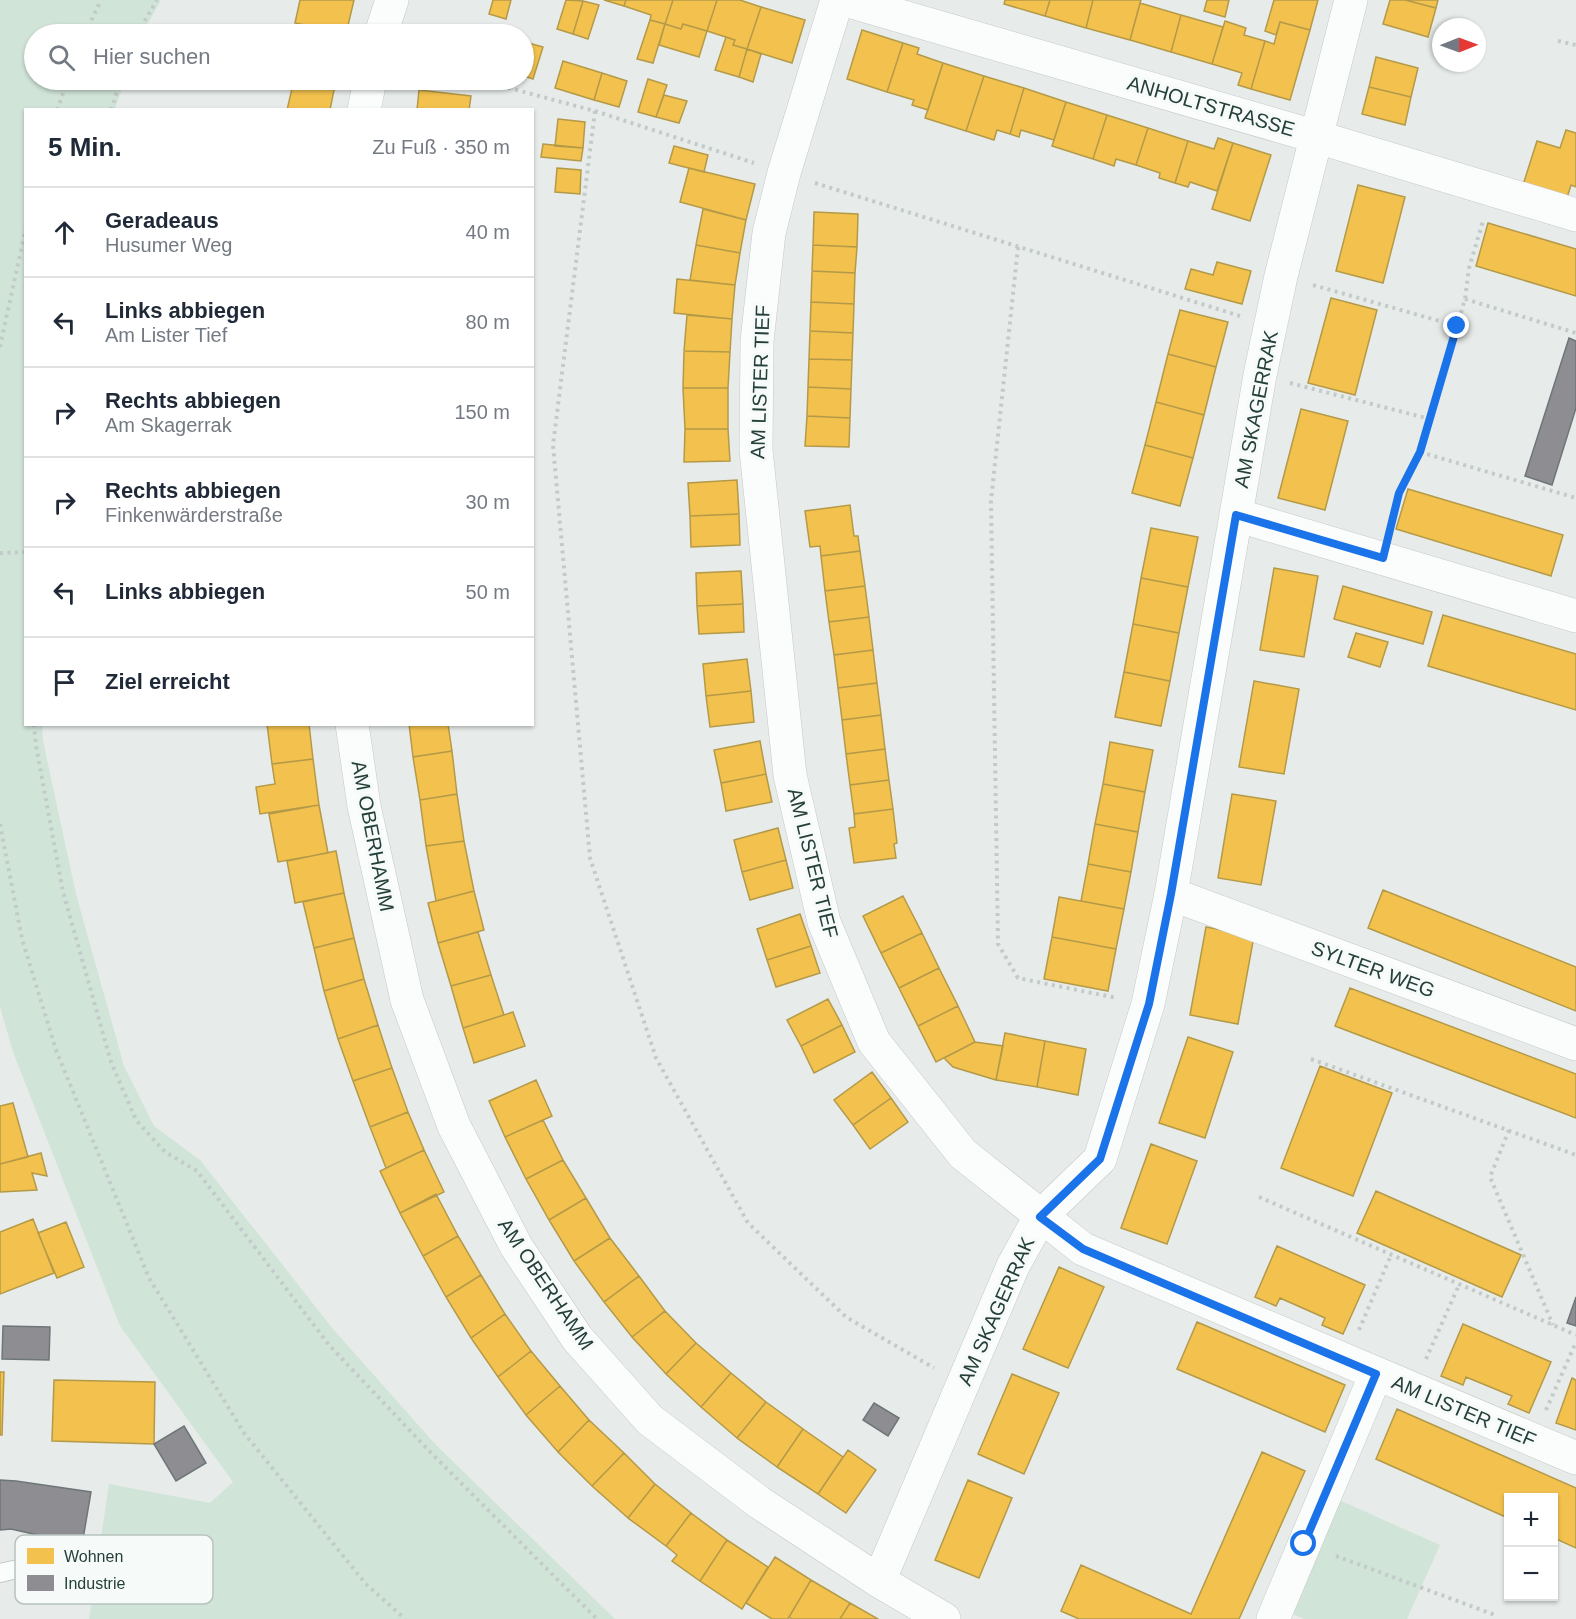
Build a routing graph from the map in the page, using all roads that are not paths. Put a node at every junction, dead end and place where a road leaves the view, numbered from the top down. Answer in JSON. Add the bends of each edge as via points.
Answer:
{"nodes":[{"id":1,"x":392,"y":0,"type":"edge"},
{"id":2,"x":837,"y":0,"type":"edge"},
{"id":3,"x":845,"y":0,"type":"edge"},
{"id":4,"x":1351,"y":0,"type":"edge"},
{"id":5,"x":384,"y":24,"type":"edge"},
{"id":6,"x":368,"y":90,"type":"edge"},
{"id":7,"x":364,"y":108,"type":"edge"},
{"id":8,"x":1317,"y":137,"type":"junction"},
{"id":9,"x":1576,"y":215,"type":"edge"},
{"id":10,"x":1236,"y":515,"type":"junction"},
{"id":11,"x":1576,"y":616,"type":"edge"},
{"id":12,"x":352,"y":726,"type":"edge"},
{"id":13,"x":1171,"y":894,"type":"junction"},
{"id":14,"x":1576,"y":1044,"type":"edge"},
{"id":15,"x":1040,"y":1217,"type":"junction"},
{"id":16,"x":1376,"y":1374,"type":"junction"},
{"id":17,"x":1576,"y":1458,"type":"edge"},
{"id":18,"x":15,"y":1570,"type":"edge"},
{"id":19,"x":0,"y":1574,"type":"edge"},
{"id":20,"x":879,"y":1581,"type":"junction"},
{"id":21,"x":944,"y":1619,"type":"edge"},
{"id":22,"x":1273,"y":1619,"type":"edge"}],
"edges":[{"from":1,"to":5,"type":"street"},
{"from":2,"to":15,"type":"street","name":"AM LISTER TIEF","via":[[769,233],[757,341],[756,450],[790,775],[824,922],[874,1042],[963,1154]]},
{"from":3,"to":8,"type":"street","name":"ANHOLTSTRASSE"},
{"from":4,"to":8,"type":"street","name":"AM SKAGERRAK"},
{"from":6,"to":7,"type":"street"},
{"from":8,"to":9,"type":"street","name":"ANHOLTSTRASSE"},
{"from":8,"to":10,"type":"street","name":"AM SKAGERRAK","via":[[1281,276]]},
{"from":10,"to":11,"type":"street"},
{"from":10,"to":13,"type":"street","name":"AM SKAGERRAK"},
{"from":12,"to":20,"type":"street","name":"AM OBERHAMM","via":[[364,807],[407,1000],[454,1126],[516,1246],[577,1338],[650,1420],[760,1503]]},
{"from":13,"to":14,"type":"street","name":"SYLTER WEG"},
{"from":13,"to":15,"type":"street","name":"AM SKAGERRAK","via":[[1149,1004],[1100,1159]]},
{"from":15,"to":16,"type":"street","name":"AM LISTER TIEF","via":[[1083,1249]]},
{"from":15,"to":20,"type":"street","name":"AM SKAGERRAK","via":[[1013,1266]]},
{"from":16,"to":17,"type":"street","name":"AM LISTER TIEF"},
{"from":16,"to":22,"type":"street"},
{"from":18,"to":19,"type":"lane"},
{"from":20,"to":21,"type":"street","name":"AM OBERHAMM"}]}
